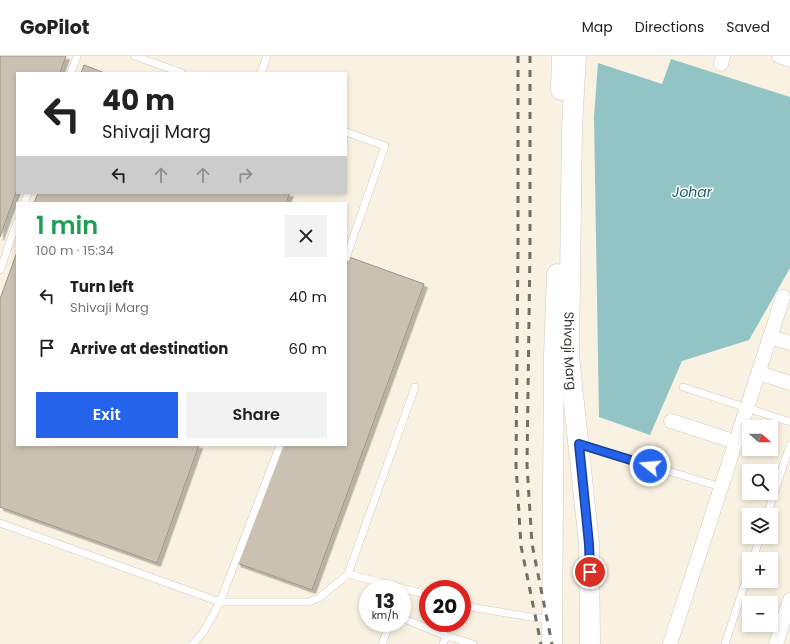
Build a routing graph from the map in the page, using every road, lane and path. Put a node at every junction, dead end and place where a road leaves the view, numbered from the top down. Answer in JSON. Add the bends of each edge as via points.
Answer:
{"nodes":[{"id":1,"x":77,"y":56,"type":"edge"},
{"id":2,"x":134,"y":56,"type":"edge"},
{"id":3,"x":267,"y":56,"type":"edge"},
{"id":4,"x":562,"y":56,"type":"edge"},
{"id":5,"x":576,"y":56,"type":"edge"},
{"id":6,"x":779,"y":56,"type":"edge"},
{"id":7,"x":790,"y":60,"type":"edge"},
{"id":8,"x":71,"y":72,"type":"edge"},
{"id":9,"x":179,"y":72,"type":"edge"},
{"id":10,"x":261,"y":72,"type":"edge"},
{"id":11,"x":347,"y":132,"type":"edge"},
{"id":12,"x":16,"y":225,"type":"edge"},
{"id":13,"x":347,"y":255,"type":"edge"},
{"id":14,"x":0,"y":270,"type":"edge"},
{"id":15,"x":783,"y":297,"type":"dead end"},
{"id":16,"x":770,"y":337,"type":"junction"},
{"id":17,"x":790,"y":343,"type":"edge"},
{"id":18,"x":759,"y":373,"type":"junction"},
{"id":19,"x":790,"y":383,"type":"edge"},
{"id":20,"x":415,"y":387,"type":"dead end"},
{"id":21,"x":683,"y":387,"type":"dead end"},
{"id":22,"x":747,"y":408,"type":"junction"},
{"id":23,"x":671,"y":421,"type":"dead end"},
{"id":24,"x":790,"y":422,"type":"edge"},
{"id":25,"x":736,"y":442,"type":"junction"},
{"id":26,"x":579,"y":444,"type":"junction"},
{"id":27,"x":790,"y":445,"type":"edge"},
{"id":28,"x":280,"y":446,"type":"edge"},
{"id":29,"x":721,"y":488,"type":"junction"},
{"id":30,"x":769,"y":508,"type":"edge"},
{"id":31,"x":0,"y":523,"type":"edge"},
{"id":32,"x":348,"y":574,"type":"junction"},
{"id":33,"x":743,"y":588,"type":"edge"},
{"id":34,"x":419,"y":593,"type":"edge"},
{"id":35,"x":790,"y":600,"type":"edge"},
{"id":36,"x":220,"y":602,"type":"junction"},
{"id":37,"x":471,"y":607,"type":"edge"},
{"id":38,"x":552,"y":621,"type":"junction"},
{"id":39,"x":411,"y":622,"type":"edge"},
{"id":40,"x":387,"y":632,"type":"edge"},
{"id":41,"x":446,"y":636,"type":"junction"},
{"id":42,"x":193,"y":644,"type":"edge"},
{"id":43,"x":382,"y":644,"type":"edge"},
{"id":44,"x":443,"y":644,"type":"edge"},
{"id":45,"x":473,"y":644,"type":"edge"},
{"id":46,"x":552,"y":644,"type":"edge"},
{"id":47,"x":590,"y":644,"type":"edge"},
{"id":48,"x":670,"y":644,"type":"edge"},
{"id":49,"x":725,"y":644,"type":"edge"},
{"id":50,"x":776,"y":644,"type":"edge"}],
"edges":[{"from":1,"to":8,"type":"lane"},
{"from":2,"to":9,"type":"lane"},
{"from":3,"to":10,"type":"lane"},
{"from":4,"to":38,"type":"main road","name":"Shivaji Marg","via":[[554,355]]},
{"from":5,"to":26,"type":"main road","name":"Shivaji Marg","via":[[572,127],[569,356]]},
{"from":6,"to":7,"type":"street"},
{"from":11,"to":13,"type":"lane","via":[[385,146]]},
{"from":12,"to":14,"type":"lane"},
{"from":15,"to":16,"type":"street"},
{"from":16,"to":17,"type":"street"},
{"from":16,"to":18,"type":"street"},
{"from":18,"to":19,"type":"street"},
{"from":18,"to":22,"type":"street"},
{"from":20,"to":32,"type":"lane"},
{"from":21,"to":22,"type":"lane"},
{"from":22,"to":24,"type":"lane"},
{"from":22,"to":25,"type":"street"},
{"from":23,"to":25,"type":"street"},
{"from":25,"to":29,"type":"street"},
{"from":26,"to":29,"type":"lane"},
{"from":26,"to":47,"type":"main road","name":"Shivaji Marg","via":[[589,544]]},
{"from":27,"to":30,"type":"lane"},
{"from":28,"to":36,"type":"lane"},
{"from":29,"to":48,"type":"street"},
{"from":31,"to":36,"type":"lane"},
{"from":32,"to":34,"type":"lane"},
{"from":32,"to":36,"type":"lane","via":[[319,598],[308,602]]},
{"from":33,"to":49,"type":"lane"},
{"from":35,"to":50,"type":"street"},
{"from":36,"to":42,"type":"lane","via":[[204,631]]},
{"from":37,"to":38,"type":"lane"},
{"from":38,"to":46,"type":"main road","name":"Shivaji Marg"},
{"from":39,"to":41,"type":"lane"},
{"from":40,"to":43,"type":"lane"},
{"from":41,"to":44,"type":"lane"},
{"from":41,"to":45,"type":"lane"}]}
